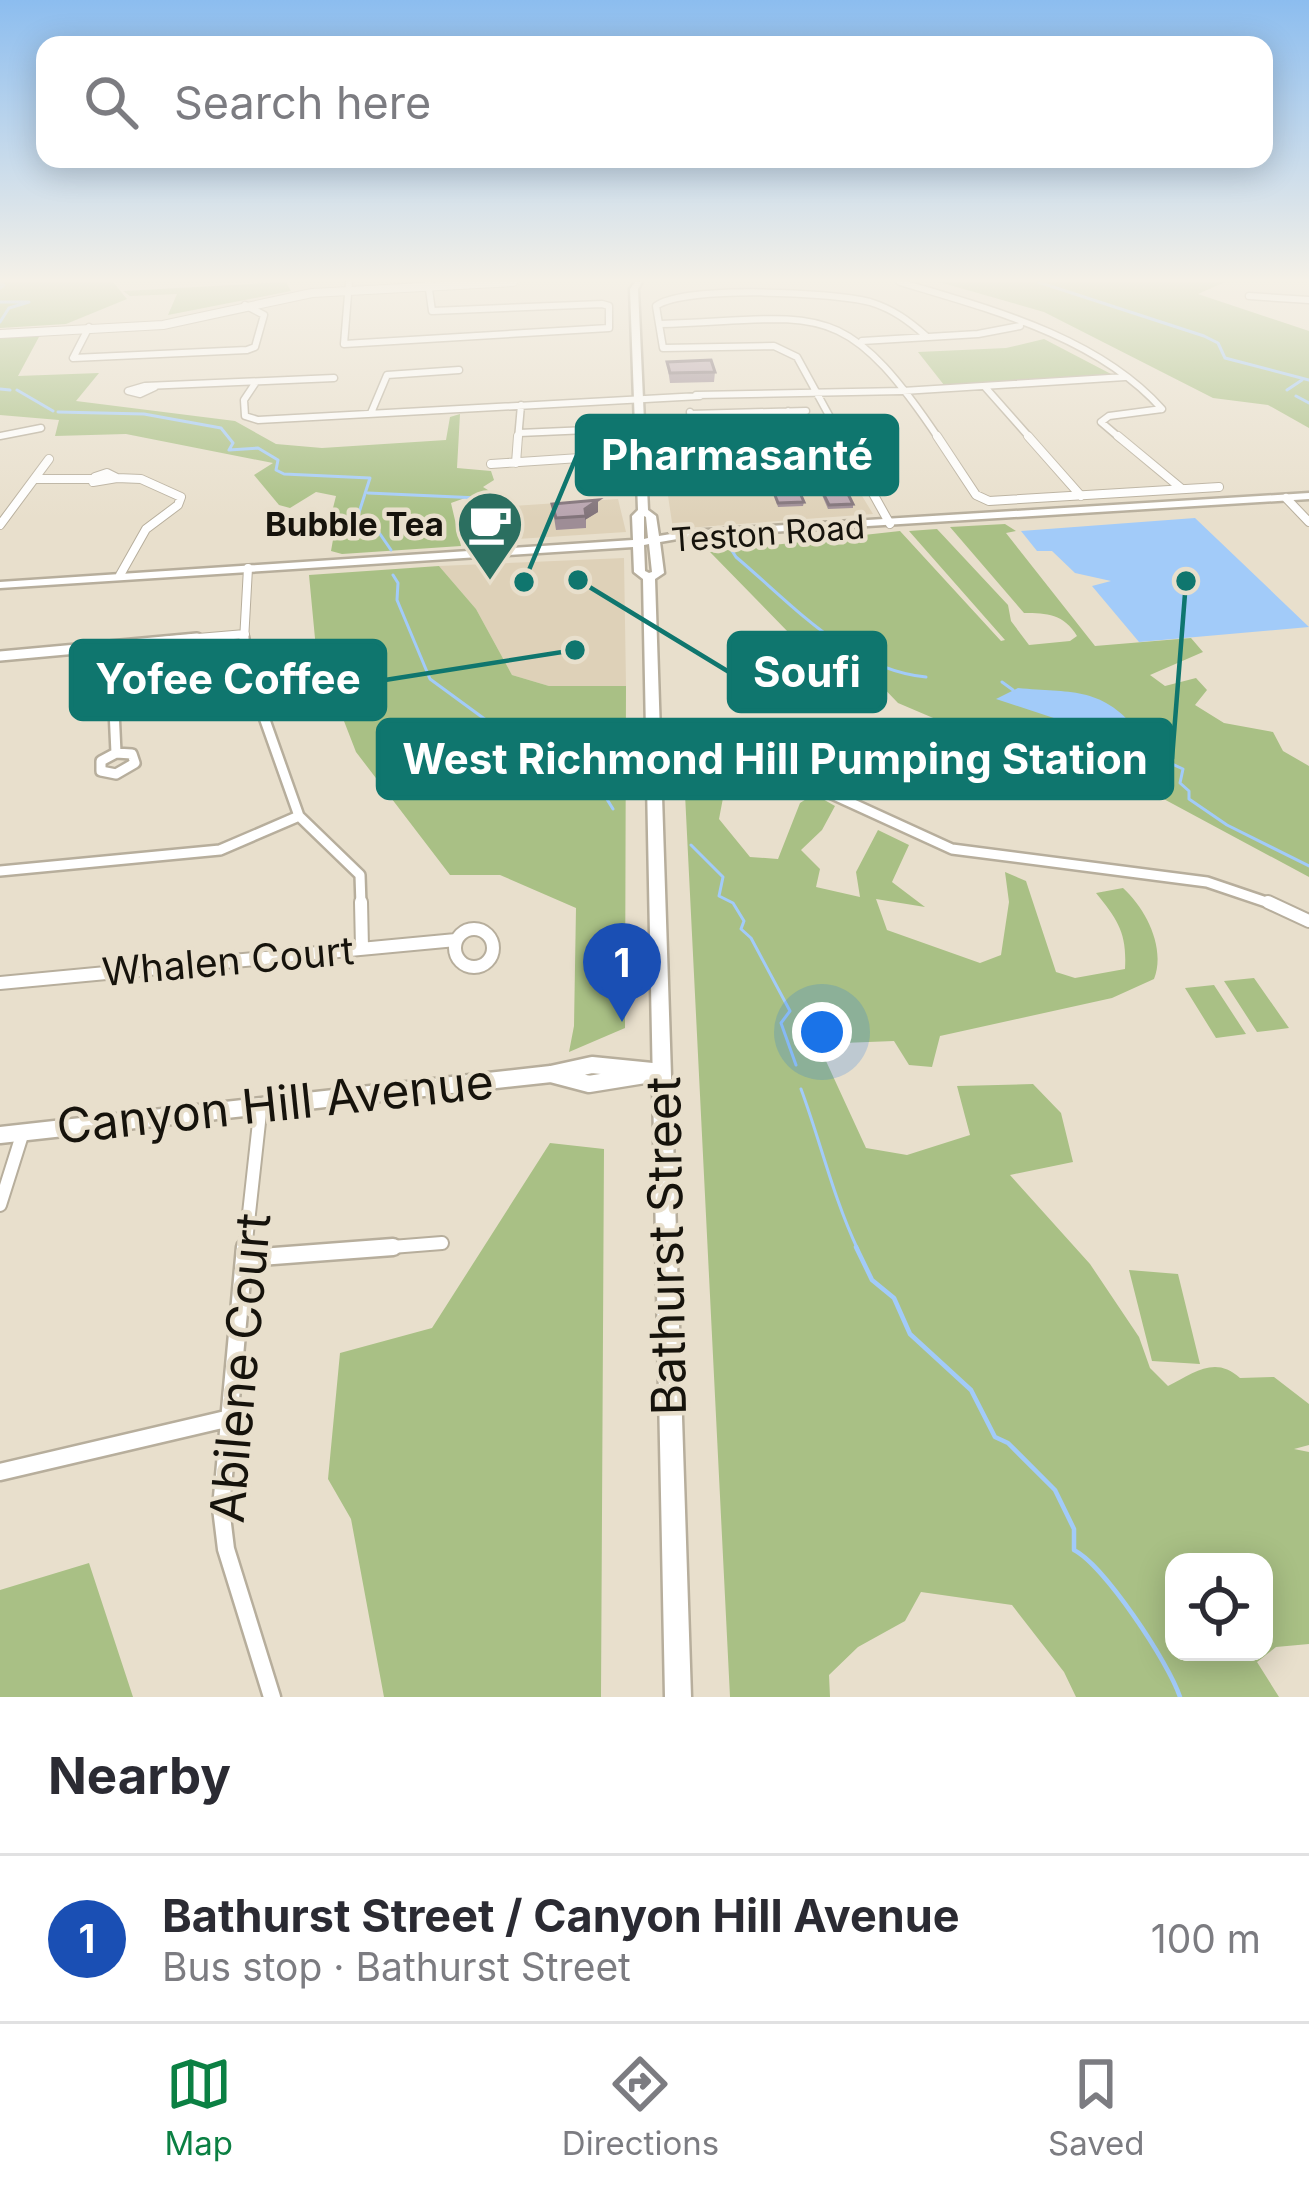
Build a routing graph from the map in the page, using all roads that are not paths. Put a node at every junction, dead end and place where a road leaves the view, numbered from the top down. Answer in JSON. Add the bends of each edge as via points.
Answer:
{"nodes":[{"id":1,"x":637,"y":361,"type":"edge"},
{"id":2,"x":796,"y":361,"type":"edge"},
{"id":3,"x":878,"y":361,"type":"edge"},
{"id":4,"x":1100,"y":361,"type":"edge"},
{"id":5,"x":459,"y":370,"type":"dead end"},
{"id":6,"x":1125,"y":377,"type":"junction"},
{"id":7,"x":334,"y":378,"type":"dead end"},
{"id":8,"x":256,"y":382,"type":"junction"},
{"id":9,"x":155,"y":387,"type":"dead end"},
{"id":10,"x":985,"y":387,"type":"junction"},
{"id":11,"x":903,"y":392,"type":"junction"},
{"id":12,"x":821,"y":394,"type":"junction"},
{"id":13,"x":739,"y":397,"type":"junction"},
{"id":14,"x":639,"y":398,"type":"junction"},
{"id":15,"x":521,"y":405,"type":"junction"},
{"id":16,"x":806,"y":410,"type":"dead end"},
{"id":17,"x":742,"y":412,"type":"junction"},
{"id":18,"x":788,"y":412,"type":"junction"},
{"id":19,"x":371,"y":413,"type":"junction"},
{"id":20,"x":41,"y":428,"type":"dead end"},
{"id":21,"x":611,"y":429,"type":"dead end"},
{"id":22,"x":519,"y":434,"type":"junction"},
{"id":23,"x":0,"y":436,"type":"edge"},
{"id":24,"x":799,"y":438,"type":"junction"},
{"id":25,"x":693,"y":443,"type":"junction"},
{"id":26,"x":640,"y":454,"type":"junction"},
{"id":27,"x":49,"y":459,"type":"dead end"},
{"id":28,"x":516,"y":463,"type":"junction"},
{"id":29,"x":491,"y":464,"type":"dead end"},
{"id":30,"x":859,"y":466,"type":"junction"},
{"id":31,"x":811,"y":468,"type":"junction"},
{"id":32,"x":696,"y":473,"type":"junction"},
{"id":33,"x":35,"y":479,"type":"junction"},
{"id":34,"x":698,"y":486,"type":"dead end"},
{"id":35,"x":1219,"y":488,"type":"dead end"},
{"id":36,"x":1183,"y":490,"type":"junction"},
{"id":37,"x":1081,"y":496,"type":"junction"},
{"id":38,"x":1309,"y":496,"type":"edge"},
{"id":39,"x":1286,"y":498,"type":"junction"},
{"id":40,"x":643,"y":511,"type":"junction"},
{"id":41,"x":1305,"y":511,"type":"edge"},
{"id":42,"x":1309,"y":522,"type":"edge"},
{"id":43,"x":884,"y":524,"type":"junction"},
{"id":44,"x":0,"y":525,"type":"edge"},
{"id":45,"x":655,"y":541,"type":"junction"},
{"id":46,"x":638,"y":543,"type":"junction"},
{"id":47,"x":248,"y":568,"type":"junction"},
{"id":48,"x":120,"y":575,"type":"junction"},
{"id":49,"x":650,"y":578,"type":"junction"},
{"id":50,"x":0,"y":585,"type":"edge"},
{"id":51,"x":245,"y":634,"type":"junction"},
{"id":52,"x":124,"y":644,"type":"junction"},
{"id":53,"x":0,"y":656,"type":"edge"},
{"id":54,"x":116,"y":753,"type":"dead end"},
{"id":55,"x":653,"y":755,"type":"junction"},
{"id":56,"x":299,"y":816,"type":"junction"},
{"id":57,"x":0,"y":871,"type":"edge"},
{"id":58,"x":1309,"y":921,"type":"edge"},
{"id":59,"x":456,"y":940,"type":"dead end"},
{"id":60,"x":362,"y":948,"type":"junction"},
{"id":61,"x":0,"y":983,"type":"edge"},
{"id":62,"x":662,"y":1072,"type":"junction"},
{"id":63,"x":261,"y":1104,"type":"junction"},
{"id":64,"x":23,"y":1132,"type":"junction"},
{"id":65,"x":0,"y":1135,"type":"edge"},
{"id":66,"x":0,"y":1205,"type":"edge"},
{"id":67,"x":442,"y":1243,"type":"dead end"},
{"id":68,"x":247,"y":1258,"type":"junction"},
{"id":69,"x":226,"y":1419,"type":"junction"},
{"id":70,"x":0,"y":1472,"type":"edge"},
{"id":71,"x":272,"y":1697,"type":"edge"},
{"id":72,"x":678,"y":1697,"type":"edge"}],
"edges":[{"from":1,"to":14,"type":"main road","name":"Bathurst Street"},
{"from":2,"to":12,"type":"street"},
{"from":3,"to":11,"type":"street"},
{"from":4,"to":6,"type":"street"},
{"from":5,"to":19,"type":"street","via":[[387,375]]},
{"from":6,"to":10,"type":"street"},
{"from":6,"to":36,"type":"street","via":[[1162,409],[1101,422]]},
{"from":7,"to":8,"type":"street"},
{"from":8,"to":9,"type":"street"},
{"from":8,"to":19,"type":"street","via":[[245,416],[259,420]]},
{"from":10,"to":11,"type":"street"},
{"from":10,"to":37,"type":"street"},
{"from":11,"to":12,"type":"street"},
{"from":11,"to":37,"type":"street","via":[[976,495]]},
{"from":12,"to":13,"type":"street"},
{"from":12,"to":30,"type":"street"},
{"from":13,"to":14,"type":"street"},
{"from":13,"to":17,"type":"street"},
{"from":14,"to":15,"type":"street"},
{"from":14,"to":26,"type":"main road","name":"Bathurst Street"},
{"from":15,"to":19,"type":"street"},
{"from":15,"to":22,"type":"street"},
{"from":16,"to":18,"type":"street"},
{"from":17,"to":18,"type":"street"},
{"from":17,"to":25,"type":"street","via":[[690,412]]},
{"from":18,"to":24,"type":"street"},
{"from":20,"to":23,"type":"street"},
{"from":21,"to":22,"type":"street"},
{"from":22,"to":28,"type":"street"},
{"from":24,"to":25,"type":"street"},
{"from":24,"to":31,"type":"street"},
{"from":25,"to":32,"type":"street"},
{"from":26,"to":28,"type":"street"},
{"from":26,"to":40,"type":"main road","name":"Bathurst Street"},
{"from":27,"to":33,"type":"street"},
{"from":28,"to":29,"type":"street"},
{"from":30,"to":31,"type":"street"},
{"from":30,"to":43,"type":"street"},
{"from":31,"to":32,"type":"street"},
{"from":32,"to":34,"type":"street"},
{"from":33,"to":44,"type":"street"},
{"from":33,"to":48,"type":"street","via":[[141,479],[181,497],[146,529]]},
{"from":35,"to":36,"type":"street"},
{"from":36,"to":37,"type":"street"},
{"from":38,"to":39,"type":"main road","name":"Teston Road"},
{"from":39,"to":41,"type":"street"},
{"from":39,"to":43,"type":"main road","name":"Teston Road"},
{"from":40,"to":45,"type":"main road","name":"Bathurst Street"},
{"from":40,"to":46,"type":"main road","name":"Bathurst Street"},
{"from":41,"to":42,"type":"street"},
{"from":43,"to":45,"type":"main road","name":"Teston Road"},
{"from":45,"to":46,"type":"main road","name":"Teston Road"},
{"from":45,"to":49,"type":"main road","name":"Bathurst Street","via":[[658,573]]},
{"from":46,"to":47,"type":"main road","name":"Teston Road"},
{"from":46,"to":49,"type":"main road","name":"Bathurst Street","via":[[640,572]]},
{"from":47,"to":48,"type":"main road","name":"Teston Road"},
{"from":47,"to":51,"type":"street"},
{"from":48,"to":50,"type":"main road","name":"Teston Road"},
{"from":49,"to":55,"type":"main road","name":"Bathurst Street"},
{"from":51,"to":52,"type":"street"},
{"from":51,"to":56,"type":"street","via":[[243,658]]},
{"from":52,"to":53,"type":"street"},
{"from":52,"to":54,"type":"street","via":[[113,688]]},
{"from":55,"to":58,"type":"street","via":[[772,770],[917,839],[970,854],[1208,882]]},
{"from":55,"to":62,"type":"main road","name":"Bathurst Street"},
{"from":56,"to":57,"type":"street","via":[[220,850]]},
{"from":56,"to":60,"type":"street","via":[[360,875]]},
{"from":59,"to":60,"type":"street","name":"Whalen Court"},
{"from":60,"to":61,"type":"street","name":"Whalen Court"},
{"from":62,"to":63,"type":"street","name":"Canyon Hill Avenue","via":[[624,1082],[551,1075]]},
{"from":62,"to":72,"type":"main road","name":"Bathurst Street"},
{"from":63,"to":64,"type":"street","name":"Canyon Hill Avenue"},
{"from":63,"to":68,"type":"street","name":"Abilene Court"},
{"from":64,"to":65,"type":"street","name":"Canyon Hill Avenue"},
{"from":64,"to":66,"type":"street"},
{"from":67,"to":68,"type":"street"},
{"from":68,"to":69,"type":"street","name":"Abilene Court"},
{"from":69,"to":70,"type":"street"},
{"from":69,"to":71,"type":"street","name":"Abilene Court","via":[[226,1549]]}]}
